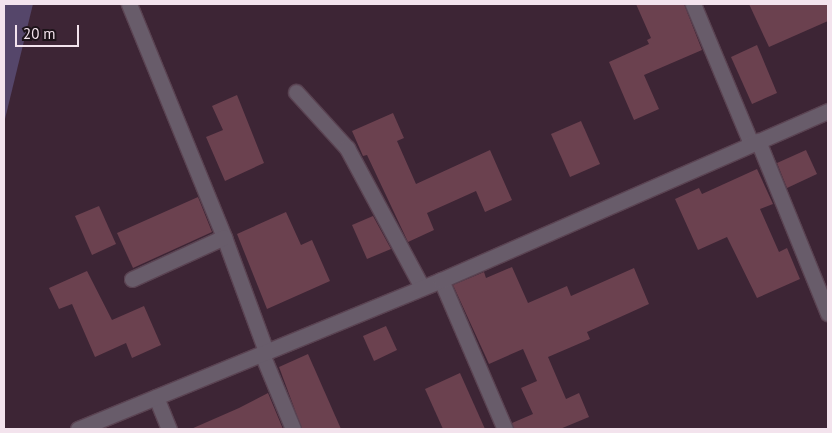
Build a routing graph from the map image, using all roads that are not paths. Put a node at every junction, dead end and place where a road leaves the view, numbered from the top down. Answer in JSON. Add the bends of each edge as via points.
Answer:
{"nodes":[{"id":1,"x":129,"y":4,"type":"edge"},
{"id":2,"x":693,"y":4,"type":"edge"},
{"id":3,"x":296,"y":92,"type":"dead end"},
{"id":4,"x":828,"y":111,"type":"edge"},
{"id":5,"x":754,"y":142,"type":"junction"},
{"id":6,"x":224,"y":237,"type":"junction"},
{"id":7,"x":132,"y":279,"type":"dead end"},
{"id":8,"x":441,"y":280,"type":"junction"},
{"id":9,"x":422,"y":287,"type":"junction"},
{"id":10,"x":828,"y":313,"type":"edge"},
{"id":11,"x":264,"y":352,"type":"junction"},
{"id":12,"x":156,"y":397,"type":"junction"},
{"id":13,"x":78,"y":429,"type":"edge"},
{"id":14,"x":169,"y":429,"type":"edge"},
{"id":15,"x":293,"y":429,"type":"edge"},
{"id":16,"x":505,"y":429,"type":"edge"}],
"edges":[{"from":1,"to":6,"type":"street"},
{"from":2,"to":5,"type":"street"},
{"from":3,"to":9,"type":"street","via":[[347,148]]},
{"from":4,"to":5,"type":"street"},
{"from":5,"to":8,"type":"street"},
{"from":5,"to":10,"type":"street"},
{"from":6,"to":7,"type":"street"},
{"from":6,"to":11,"type":"street"},
{"from":8,"to":9,"type":"street"},
{"from":8,"to":16,"type":"street"},
{"from":9,"to":11,"type":"street"},
{"from":11,"to":12,"type":"street"},
{"from":11,"to":15,"type":"street"},
{"from":12,"to":13,"type":"street"},
{"from":12,"to":14,"type":"street"}]}
